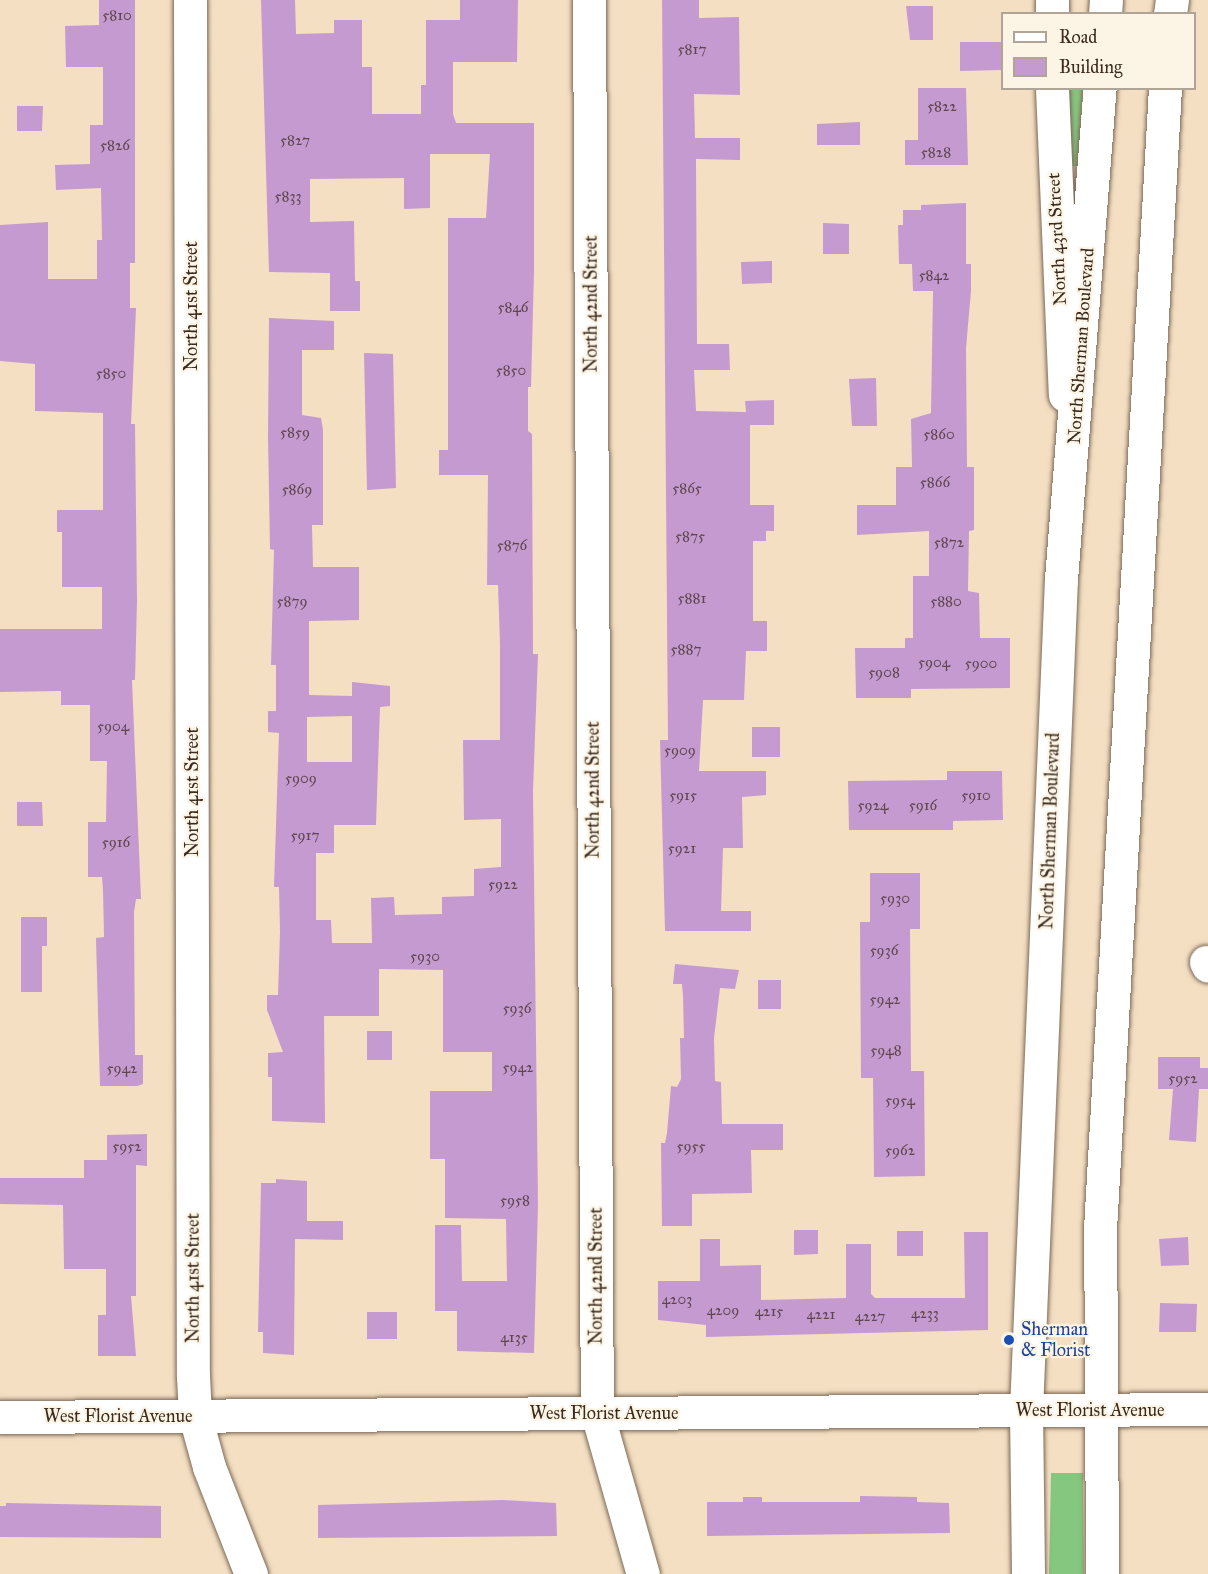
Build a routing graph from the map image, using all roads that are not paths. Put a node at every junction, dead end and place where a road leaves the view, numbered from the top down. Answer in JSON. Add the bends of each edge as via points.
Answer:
{"nodes":[{"id":1,"x":190,"y":0,"type":"edge"},
{"id":2,"x":589,"y":0,"type":"edge"},
{"id":3,"x":1052,"y":90,"type":"edge"},
{"id":4,"x":1100,"y":90,"type":"edge"},
{"id":5,"x":1165,"y":90,"type":"edge"},
{"id":6,"x":1070,"y":497,"type":"junction"},
{"id":7,"x":1208,"y":1409,"type":"edge"},
{"id":8,"x":1026,"y":1410,"type":"junction"},
{"id":9,"x":1101,"y":1410,"type":"junction"},
{"id":10,"x":597,"y":1413,"type":"junction"},
{"id":11,"x":195,"y":1416,"type":"junction"},
{"id":12,"x":0,"y":1417,"type":"edge"},
{"id":13,"x":251,"y":1574,"type":"edge"},
{"id":14,"x":643,"y":1574,"type":"edge"},
{"id":15,"x":1028,"y":1574,"type":"edge"},
{"id":16,"x":1102,"y":1574,"type":"edge"}],
"edges":[{"from":1,"to":11,"type":"street","name":"North 41st Street"},
{"from":2,"to":10,"type":"street","name":"North 42nd Street"},
{"from":3,"to":6,"type":"street","name":"North 43rd Street"},
{"from":4,"to":6,"type":"street","name":"North Sherman Boulevard"},
{"from":5,"to":9,"type":"street","via":[[1100,1229]]},
{"from":6,"to":8,"type":"street","name":"North Sherman Boulevard","via":[[1061,579]]},
{"from":7,"to":9,"type":"street","name":"West Florist Avenue"},
{"from":8,"to":9,"type":"street","name":"West Florist Avenue"},
{"from":8,"to":10,"type":"street","name":"West Florist Avenue"},
{"from":8,"to":15,"type":"street","name":"North Sherman Boulevard"},
{"from":9,"to":16,"type":"street"},
{"from":10,"to":11,"type":"street","name":"West Florist Avenue"},
{"from":10,"to":14,"type":"street","name":"North 42nd Street"},
{"from":11,"to":12,"type":"street","name":"West Florist Avenue"},
{"from":11,"to":13,"type":"street","name":"North 41st Street","via":[[209,1467]]}]}
